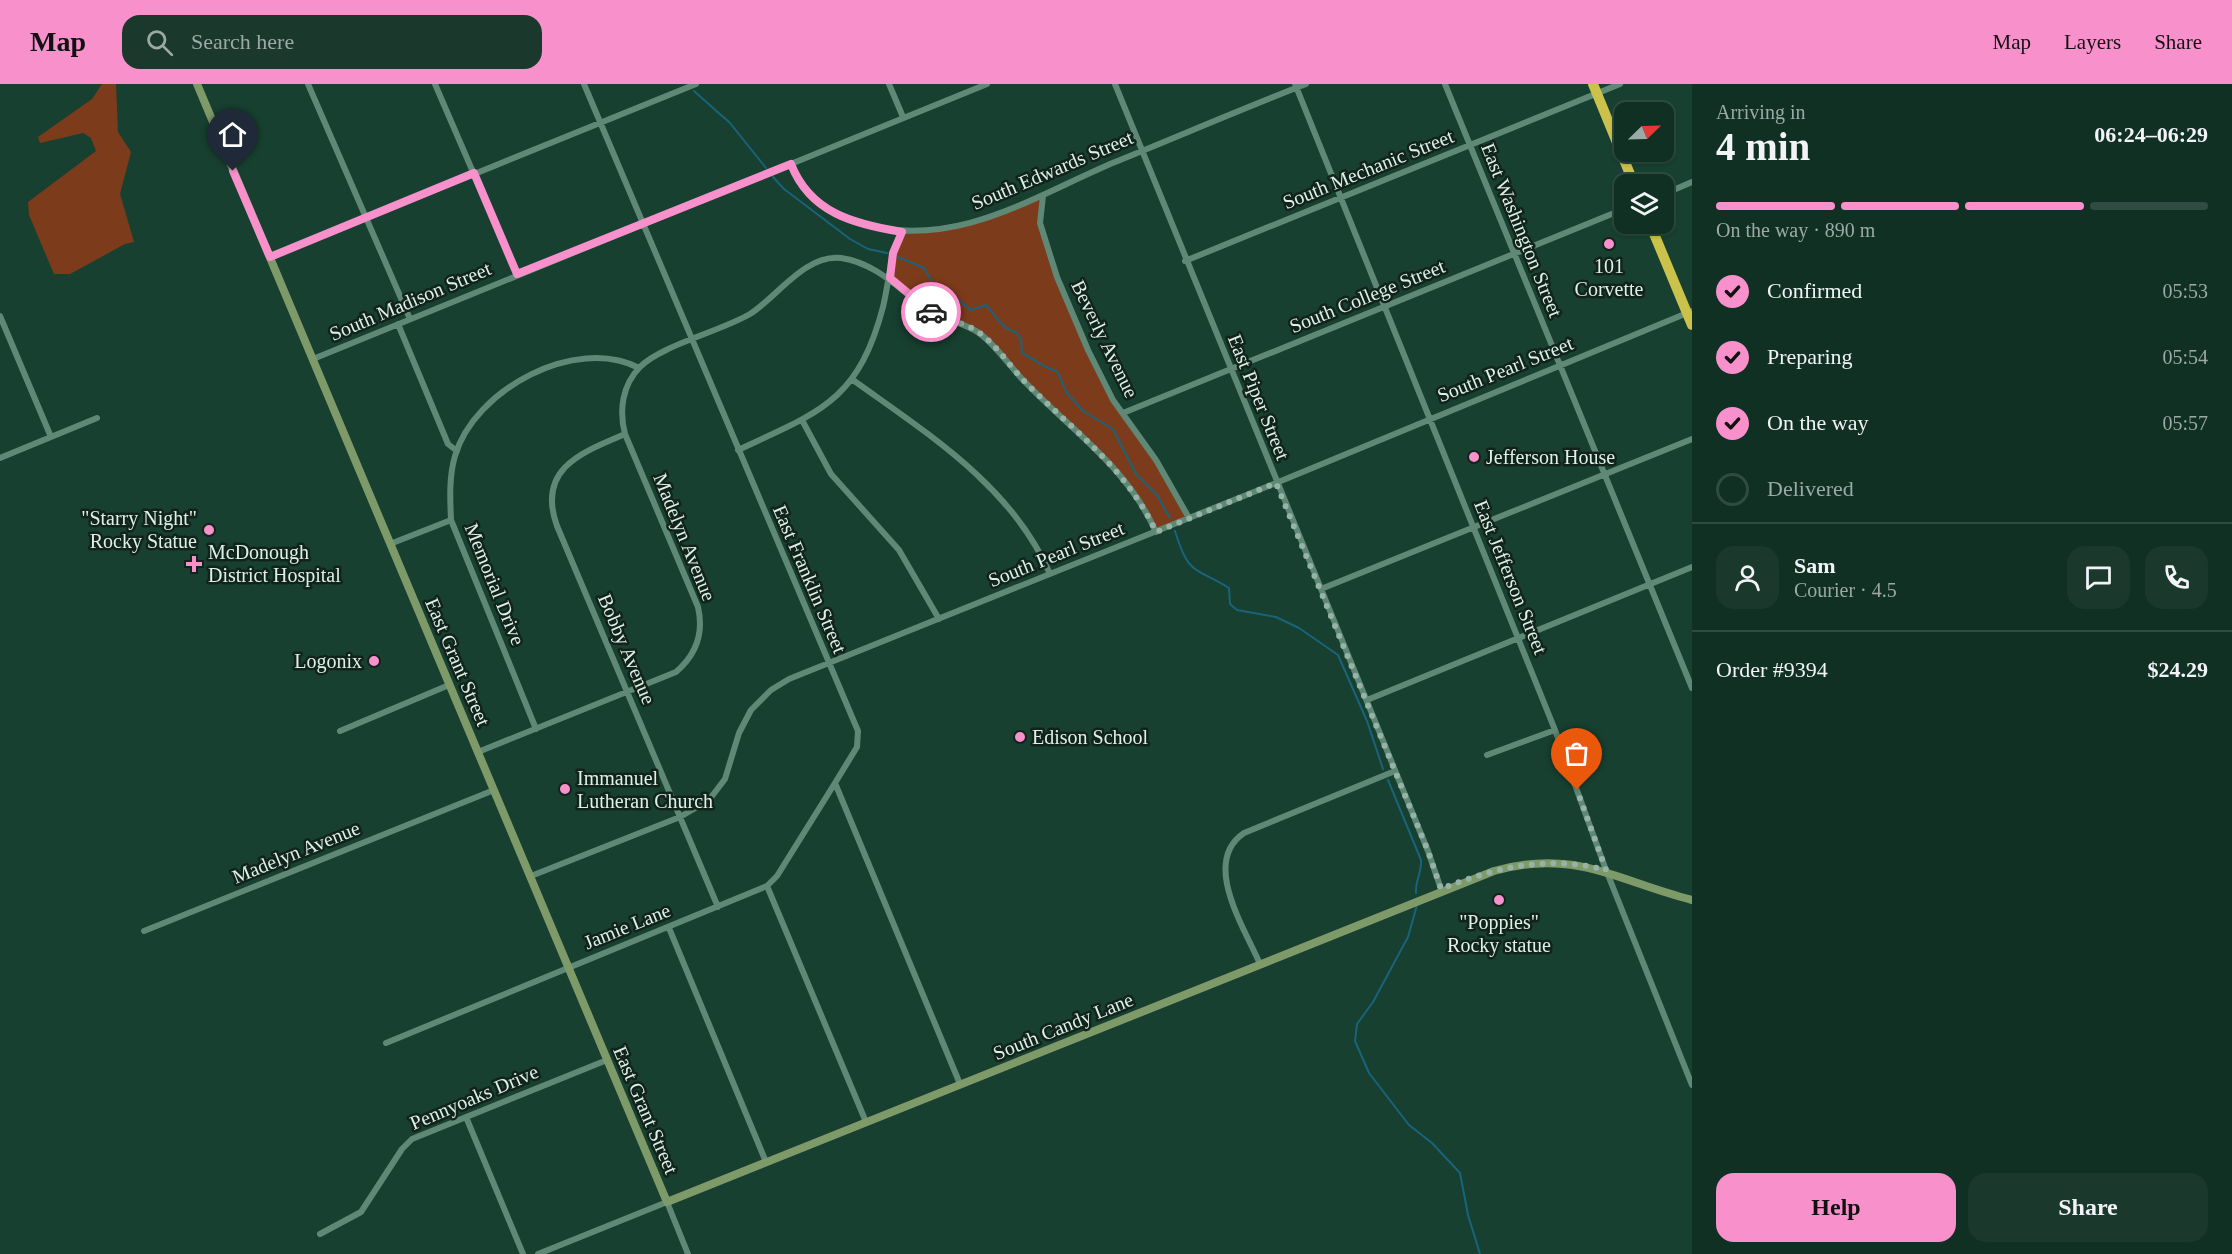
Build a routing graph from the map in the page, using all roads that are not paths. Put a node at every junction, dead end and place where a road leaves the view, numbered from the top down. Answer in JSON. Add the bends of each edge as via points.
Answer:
{"nodes":[{"id":1,"x":197,"y":84,"type":"edge"},
{"id":2,"x":308,"y":84,"type":"edge"},
{"id":3,"x":435,"y":84,"type":"edge"},
{"id":4,"x":584,"y":84,"type":"edge"},
{"id":5,"x":696,"y":84,"type":"edge"},
{"id":6,"x":889,"y":84,"type":"edge"},
{"id":7,"x":987,"y":84,"type":"edge"},
{"id":8,"x":1115,"y":84,"type":"edge"},
{"id":9,"x":1306,"y":84,"type":"edge"},
{"id":10,"x":1444,"y":84,"type":"edge"},
{"id":11,"x":1620,"y":84,"type":"edge"},
{"id":12,"x":1295,"y":86,"type":"edge"},
{"id":13,"x":1595,"y":89,"type":"edge"},
{"id":14,"x":903,"y":117,"type":"junction"},
{"id":15,"x":600,"y":122,"type":"junction"},
{"id":16,"x":1470,"y":145,"type":"junction"},
{"id":17,"x":1141,"y":151,"type":"junction"},
{"id":18,"x":791,"y":164,"type":"junction"},
{"id":19,"x":474,"y":173,"type":"junction"},
{"id":20,"x":1630,"y":174,"type":"edge"},
{"id":21,"x":1692,"y":182,"type":"edge"},
{"id":22,"x":1674,"y":190,"type":"edge"},
{"id":23,"x":1043,"y":195,"type":"junction"},
{"id":24,"x":1340,"y":198,"type":"junction"},
{"id":25,"x":1614,"y":213,"type":"edge"},
{"id":26,"x":367,"y":217,"type":"junction"},
{"id":27,"x":643,"y":223,"type":"junction"},
{"id":28,"x":902,"y":232,"type":"junction"},
{"id":29,"x":1655,"y":234,"type":"edge"},
{"id":30,"x":1514,"y":255,"type":"junction"},
{"id":31,"x":270,"y":257,"type":"junction"},
{"id":32,"x":1185,"y":261,"type":"junction"},
{"id":33,"x":517,"y":274,"type":"junction"},
{"id":34,"x":890,"y":278,"type":"junction"},
{"id":35,"x":1385,"y":307,"type":"junction"},
{"id":36,"x":1690,"y":312,"type":"edge"},
{"id":37,"x":0,"y":316,"type":"edge"},
{"id":38,"x":410,"y":319,"type":"junction"},
{"id":39,"x":398,"y":324,"type":"junction"},
{"id":40,"x":1692,"y":325,"type":"edge"},
{"id":41,"x":691,"y":341,"type":"junction"},
{"id":42,"x":312,"y":359,"type":"junction"},
{"id":43,"x":1558,"y":365,"type":"junction"},
{"id":44,"x":639,"y":368,"type":"junction"},
{"id":45,"x":1229,"y":369,"type":"junction"},
{"id":46,"x":853,"y":380,"type":"junction"},
{"id":47,"x":1123,"y":413,"type":"junction"},
{"id":48,"x":97,"y":418,"type":"dead end"},
{"id":49,"x":1429,"y":419,"type":"junction"},
{"id":50,"x":802,"y":420,"type":"junction"},
{"id":51,"x":625,"y":434,"type":"junction"},
{"id":52,"x":51,"y":436,"type":"junction"},
{"id":53,"x":1692,"y":439,"type":"edge"},
{"id":54,"x":738,"y":450,"type":"junction"},
{"id":55,"x":457,"y":451,"type":"junction"},
{"id":56,"x":0,"y":458,"type":"edge"},
{"id":57,"x":1604,"y":475,"type":"junction"},
{"id":58,"x":1276,"y":483,"type":"junction"},
{"id":59,"x":1189,"y":518,"type":"junction"},
{"id":60,"x":451,"y":520,"type":"junction"},
{"id":61,"x":1473,"y":528,"type":"junction"},
{"id":62,"x":1156,"y":532,"type":"junction"},
{"id":63,"x":390,"y":544,"type":"junction"},
{"id":64,"x":1692,"y":567,"type":"edge"},
{"id":65,"x":1050,"y":574,"type":"junction"},
{"id":66,"x":1650,"y":584,"type":"junction"},
{"id":67,"x":1321,"y":590,"type":"junction"},
{"id":68,"x":939,"y":619,"type":"junction"},
{"id":69,"x":1518,"y":639,"type":"junction"},
{"id":70,"x":828,"y":664,"type":"junction"},
{"id":71,"x":449,"y":685,"type":"junction"},
{"id":72,"x":1692,"y":688,"type":"edge"},
{"id":73,"x":628,"y":692,"type":"junction"},
{"id":74,"x":1367,"y":700,"type":"junction"},
{"id":75,"x":536,"y":729,"type":"junction"},
{"id":76,"x":1555,"y":730,"type":"junction"},
{"id":77,"x":340,"y":731,"type":"dead end"},
{"id":78,"x":478,"y":752,"type":"junction"},
{"id":79,"x":1487,"y":755,"type":"dead end"},
{"id":80,"x":1395,"y":771,"type":"junction"},
{"id":81,"x":835,"y":783,"type":"junction"},
{"id":82,"x":494,"y":790,"type":"junction"},
{"id":83,"x":680,"y":817,"type":"junction"},
{"id":84,"x":1606,"y":870,"type":"junction"},
{"id":85,"x":531,"y":876,"type":"junction"},
{"id":86,"x":767,"y":886,"type":"junction"},
{"id":87,"x":1441,"y":889,"type":"junction"},
{"id":88,"x":1692,"y":900,"type":"edge"},
{"id":89,"x":718,"y":907,"type":"junction"},
{"id":90,"x":669,"y":928,"type":"junction"},
{"id":91,"x":144,"y":931,"type":"dead end"},
{"id":92,"x":1260,"y":964,"type":"junction"},
{"id":93,"x":568,"y":967,"type":"junction"},
{"id":94,"x":386,"y":1043,"type":"dead end"},
{"id":95,"x":607,"y":1060,"type":"junction"},
{"id":96,"x":960,"y":1084,"type":"junction"},
{"id":97,"x":1692,"y":1085,"type":"edge"},
{"id":98,"x":466,"y":1117,"type":"junction"},
{"id":99,"x":866,"y":1122,"type":"junction"},
{"id":100,"x":766,"y":1162,"type":"junction"},
{"id":101,"x":667,"y":1202,"type":"junction"},
{"id":102,"x":320,"y":1234,"type":"dead end"},
{"id":103,"x":523,"y":1254,"type":"edge"},
{"id":104,"x":538,"y":1254,"type":"edge"},
{"id":105,"x":688,"y":1254,"type":"edge"}],
"edges":[{"from":1,"to":31,"type":"main road","name":"East Grant Street"},
{"from":2,"to":26,"type":"street"},
{"from":3,"to":19,"type":"street"},
{"from":4,"to":15,"type":"street","name":"East Franklin Street"},
{"from":5,"to":15,"type":"street"},
{"from":6,"to":14,"type":"street"},
{"from":7,"to":14,"type":"street","name":"South Madison Street"},
{"from":8,"to":17,"type":"street","name":"East Piper Street"},
{"from":9,"to":12,"type":"street","name":"South Edwards Street"},
{"from":10,"to":16,"type":"street","name":"East Washington Street"},
{"from":11,"to":13,"type":"street","name":"South Mechanic Street"},
{"from":12,"to":17,"type":"street","name":"South Edwards Street"},
{"from":12,"to":24,"type":"street","name":"East Jefferson Street"},
{"from":13,"to":16,"type":"street","name":"South Mechanic Street"},
{"from":13,"to":20,"type":"highway"},
{"from":14,"to":18,"type":"street","name":"South Madison Street"},
{"from":15,"to":19,"type":"street"},
{"from":15,"to":27,"type":"street","name":"East Franklin Street"},
{"from":16,"to":24,"type":"street","name":"South Mechanic Street"},
{"from":16,"to":30,"type":"street","name":"East Washington Street"},
{"from":17,"to":23,"type":"street","name":"South Edwards Street"},
{"from":17,"to":32,"type":"street","name":"East Piper Street"},
{"from":18,"to":27,"type":"street","name":"South Madison Street"},
{"from":18,"to":28,"type":"street","name":"South Edwards Street","via":[[803,187],[829,211],[850,221]]},
{"from":19,"to":26,"type":"street"},
{"from":19,"to":33,"type":"street"},
{"from":21,"to":22,"type":"street"},
{"from":23,"to":28,"type":"street","name":"South Edwards Street","via":[[952,227]]},
{"from":23,"to":47,"type":"street","name":"Beverly Avenue","via":[[1040,223],[1057,277],[1098,372]]},
{"from":24,"to":32,"type":"street","name":"South Mechanic Street"},
{"from":24,"to":35,"type":"street","name":"East Jefferson Street"},
{"from":25,"to":30,"type":"street","name":"South College Street"},
{"from":26,"to":31,"type":"street"},
{"from":26,"to":38,"type":"street"},
{"from":27,"to":33,"type":"street","name":"South Madison Street"},
{"from":27,"to":41,"type":"street","name":"East Franklin Street"},
{"from":28,"to":34,"type":"street","via":[[893,253]]},
{"from":29,"to":36,"type":"highway"},
{"from":30,"to":35,"type":"street","name":"South College Street"},
{"from":30,"to":43,"type":"street","name":"East Washington Street"},
{"from":31,"to":42,"type":"main road","name":"East Grant Street"},
{"from":32,"to":45,"type":"street","name":"East Piper Street"},
{"from":33,"to":38,"type":"street","name":"South Madison Street"},
{"from":34,"to":41,"type":"street","via":[[843,259],[821,260],[749,314]]},
{"from":34,"to":46,"type":"street","via":[[871,345]]},
{"from":34,"to":62,"type":"street","via":[[931,312],[971,328],[992,344],[1027,384],[1123,475]]},
{"from":35,"to":45,"type":"street","name":"South College Street"},
{"from":35,"to":49,"type":"street","name":"East Jefferson Street"},
{"from":36,"to":40,"type":"highway"},
{"from":36,"to":43,"type":"street","name":"South Pearl Street"},
{"from":37,"to":52,"type":"street"},
{"from":38,"to":39,"type":"street","name":"South Madison Street"},
{"from":39,"to":42,"type":"street","name":"South Madison Street"},
{"from":39,"to":55,"type":"street","via":[[448,444]]},
{"from":41,"to":44,"type":"street","name":"Madelyn Avenue","via":[[648,359]]},
{"from":41,"to":54,"type":"street","name":"East Franklin Street"},
{"from":42,"to":63,"type":"main road","name":"East Grant Street"},
{"from":43,"to":49,"type":"street","name":"South Pearl Street"},
{"from":43,"to":57,"type":"street","name":"East Washington Street"},
{"from":44,"to":51,"type":"street","name":"Madelyn Avenue","via":[[628,384],[622,404]]},
{"from":44,"to":55,"type":"street","name":"Memorial Drive","via":[[625,362],[588,360],[559,363],[534,372],[497,397],[469,429]]},
{"from":45,"to":47,"type":"street","name":"South College Street"},
{"from":45,"to":58,"type":"street","name":"East Piper Street"},
{"from":46,"to":50,"type":"street"},
{"from":46,"to":65,"type":"street","via":[[941,445],[996,492],[1029,533]]},
{"from":47,"to":59,"type":"street","name":"Beverly Avenue"},
{"from":48,"to":52,"type":"street"},
{"from":49,"to":58,"type":"street","name":"South Pearl Street"},
{"from":49,"to":61,"type":"street","name":"East Jefferson Street"},
{"from":50,"to":54,"type":"street"},
{"from":50,"to":68,"type":"street","via":[[831,474],[899,550]]},
{"from":51,"to":73,"type":"street","name":"Bobby Avenue","via":[[574,457],[556,480],[552,498],[558,526]]},
{"from":51,"to":73,"type":"street","name":"Madelyn Avenue","via":[[698,607],[700,625],[694,651],[683,666]]},
{"from":52,"to":56,"type":"street"},
{"from":53,"to":57,"type":"street"},
{"from":54,"to":70,"type":"street","name":"East Franklin Street"},
{"from":55,"to":60,"type":"street","name":"Memorial Drive","via":[[451,484]]},
{"from":57,"to":61,"type":"street"},
{"from":57,"to":66,"type":"street","name":"East Washington Street"},
{"from":58,"to":59,"type":"street","name":"South Pearl Street"},
{"from":58,"to":67,"type":"street","name":"East Piper Street"},
{"from":59,"to":62,"type":"street","name":"South Pearl Street"},
{"from":60,"to":63,"type":"street"},
{"from":60,"to":75,"type":"street","name":"Memorial Drive"},
{"from":61,"to":67,"type":"street"},
{"from":61,"to":69,"type":"street","name":"East Jefferson Street"},
{"from":62,"to":65,"type":"street","name":"South Pearl Street"},
{"from":63,"to":71,"type":"main road","name":"East Grant Street"},
{"from":64,"to":66,"type":"street"},
{"from":65,"to":68,"type":"street","name":"South Pearl Street"},
{"from":66,"to":69,"type":"street"},
{"from":66,"to":72,"type":"street","name":"East Washington Street"},
{"from":67,"to":74,"type":"street","name":"East Piper Street"},
{"from":68,"to":70,"type":"street","name":"South Pearl Street"},
{"from":69,"to":74,"type":"street"},
{"from":69,"to":76,"type":"street","name":"East Jefferson Street"},
{"from":70,"to":81,"type":"street","name":"East Franklin Street","via":[[859,739]]},
{"from":70,"to":83,"type":"street","name":"South Pearl Street","via":[[780,684],[756,704],[739,733],[721,787],[710,800]]},
{"from":71,"to":77,"type":"street"},
{"from":71,"to":78,"type":"main road","name":"East Grant Street"},
{"from":73,"to":75,"type":"street","name":"Madelyn Avenue"},
{"from":73,"to":83,"type":"street","name":"Bobby Avenue"},
{"from":74,"to":80,"type":"street","name":"East Piper Street"},
{"from":75,"to":78,"type":"street","name":"Madelyn Avenue"},
{"from":76,"to":79,"type":"street"},
{"from":76,"to":84,"type":"street","name":"East Jefferson Street"},
{"from":78,"to":82,"type":"main road","name":"East Grant Street"},
{"from":80,"to":87,"type":"street","name":"East Piper Street"},
{"from":80,"to":92,"type":"street","via":[[1244,833],[1232,844],[1224,865],[1225,881]]},
{"from":81,"to":86,"type":"street","name":"Jamie Lane"},
{"from":81,"to":96,"type":"street"},
{"from":82,"to":85,"type":"main road","name":"East Grant Street"},
{"from":82,"to":91,"type":"street","name":"Madelyn Avenue"},
{"from":83,"to":85,"type":"street","name":"South Pearl Street"},
{"from":83,"to":89,"type":"street","name":"Bobby Avenue"},
{"from":84,"to":87,"type":"main road","name":"South Candy Lane","via":[[1562,863],[1519,865]]},
{"from":84,"to":88,"type":"main road","name":"South Candy Lane"},
{"from":84,"to":97,"type":"street","name":"East Jefferson Street"},
{"from":85,"to":93,"type":"main road","name":"East Grant Street"},
{"from":86,"to":89,"type":"street","name":"Jamie Lane"},
{"from":86,"to":99,"type":"street"},
{"from":87,"to":92,"type":"main road","name":"South Candy Lane"},
{"from":89,"to":90,"type":"street","name":"Jamie Lane"},
{"from":90,"to":93,"type":"street","name":"Jamie Lane"},
{"from":90,"to":100,"type":"street"},
{"from":92,"to":96,"type":"main road","name":"South Candy Lane"},
{"from":93,"to":94,"type":"street","name":"Jamie Lane"},
{"from":93,"to":95,"type":"main road","name":"East Grant Street"},
{"from":95,"to":98,"type":"street","name":"Pennyoaks Drive"},
{"from":95,"to":101,"type":"main road","name":"East Grant Street"},
{"from":96,"to":99,"type":"main road","name":"South Candy Lane"},
{"from":98,"to":102,"type":"street","name":"Pennyoaks Drive","via":[[412,1139],[361,1212]]},
{"from":98,"to":103,"type":"street"},
{"from":99,"to":100,"type":"main road","name":"South Candy Lane"},
{"from":100,"to":101,"type":"main road","name":"South Candy Lane"},
{"from":101,"to":104,"type":"street","name":"South Candy Lane"},
{"from":101,"to":105,"type":"street","name":"East Grant Street"}]}
